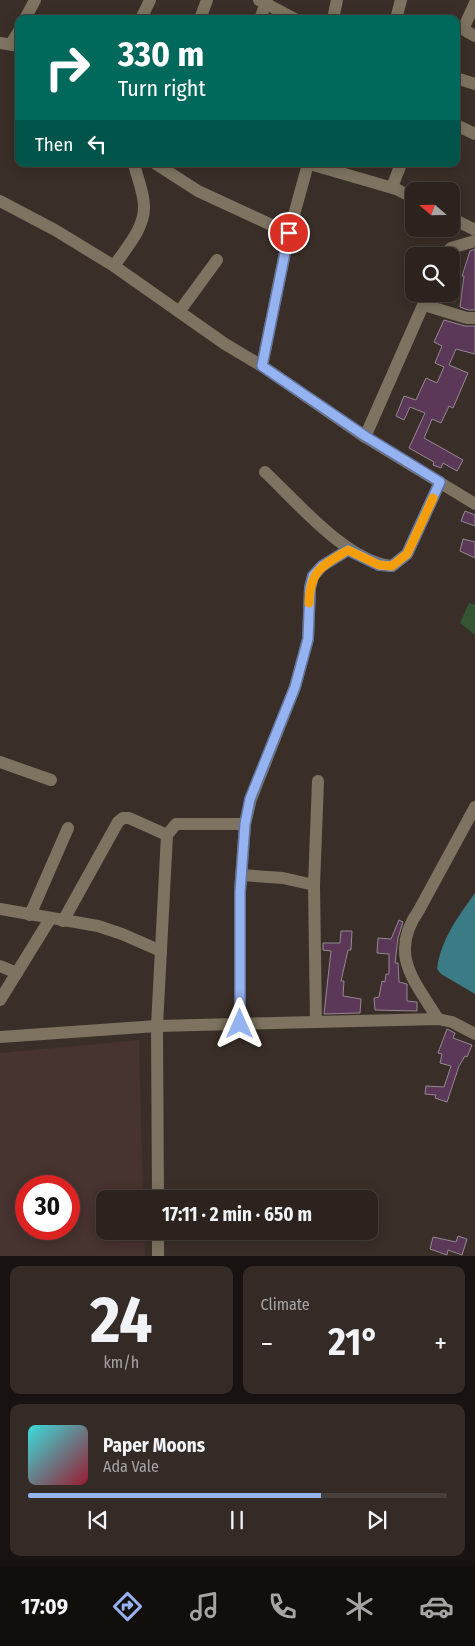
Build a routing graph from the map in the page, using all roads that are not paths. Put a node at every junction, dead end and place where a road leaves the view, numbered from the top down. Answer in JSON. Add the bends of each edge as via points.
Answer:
{"nodes":[{"id":1,"x":35,"y":0,"type":"edge"},
{"id":2,"x":150,"y":0,"type":"edge"},
{"id":3,"x":207,"y":0,"type":"edge"},
{"id":4,"x":337,"y":0,"type":"edge"},
{"id":5,"x":401,"y":0,"type":"edge"},
{"id":6,"x":264,"y":1,"type":"edge"},
{"id":7,"x":475,"y":3,"type":"edge"},
{"id":8,"x":27,"y":15,"type":"edge"},
{"id":9,"x":143,"y":15,"type":"edge"},
{"id":10,"x":201,"y":15,"type":"edge"},
{"id":11,"x":261,"y":15,"type":"edge"},
{"id":12,"x":288,"y":15,"type":"edge"},
{"id":13,"x":334,"y":15,"type":"edge"},
{"id":14,"x":397,"y":15,"type":"edge"},
{"id":15,"x":475,"y":36,"type":"edge"},
{"id":16,"x":460,"y":79,"type":"edge"},
{"id":17,"x":475,"y":84,"type":"edge"},
{"id":18,"x":460,"y":127,"type":"edge"},
{"id":19,"x":475,"y":134,"type":"edge"},
{"id":20,"x":135,"y":167,"type":"edge"},
{"id":21,"x":161,"y":167,"type":"edge"},
{"id":22,"x":308,"y":167,"type":"edge"},
{"id":23,"x":319,"y":167,"type":"edge"},
{"id":24,"x":401,"y":167,"type":"edge"},
{"id":25,"x":392,"y":188,"type":"junction"},
{"id":26,"x":405,"y":194,"type":"edge"},
{"id":27,"x":0,"y":202,"type":"edge"},
{"id":28,"x":460,"y":222,"type":"edge"},
{"id":29,"x":475,"y":230,"type":"edge"},
{"id":30,"x":289,"y":233,"type":"junction"},
{"id":31,"x":475,"y":241,"type":"edge"},
{"id":32,"x":454,"y":247,"type":"edge"},
{"id":33,"x":217,"y":260,"type":"dead end"},
{"id":34,"x":114,"y":266,"type":"junction"},
{"id":35,"x":425,"y":302,"type":"edge"},
{"id":36,"x":432,"y":302,"type":"edge"},
{"id":37,"x":179,"y":312,"type":"junction"},
{"id":38,"x":475,"y":318,"type":"edge"},
{"id":39,"x":262,"y":366,"type":"junction"},
{"id":40,"x":365,"y":436,"type":"junction"},
{"id":41,"x":265,"y":472,"type":"dead end"},
{"id":42,"x":440,"y":482,"type":"junction"},
{"id":43,"x":475,"y":504,"type":"edge"},
{"id":44,"x":348,"y":550,"type":"junction"},
{"id":45,"x":0,"y":762,"type":"edge"},
{"id":46,"x":51,"y":780,"type":"dead end"},
{"id":47,"x":318,"y":781,"type":"dead end"},
{"id":48,"x":475,"y":807,"type":"edge"},
{"id":49,"x":245,"y":824,"type":"junction"},
{"id":50,"x":68,"y":828,"type":"dead end"},
{"id":51,"x":167,"y":835,"type":"junction"},
{"id":52,"x":241,"y":875,"type":"junction"},
{"id":53,"x":314,"y":885,"type":"junction"},
{"id":54,"x":0,"y":909,"type":"edge"},
{"id":55,"x":30,"y":915,"type":"junction"},
{"id":56,"x":50,"y":918,"type":"junction"},
{"id":57,"x":63,"y":921,"type":"junction"},
{"id":58,"x":161,"y":951,"type":"junction"},
{"id":59,"x":0,"y":966,"type":"edge"},
{"id":60,"x":17,"y":973,"type":"junction"},
{"id":61,"x":0,"y":1000,"type":"edge"},
{"id":62,"x":438,"y":1019,"type":"junction"},
{"id":63,"x":316,"y":1022,"type":"junction"},
{"id":64,"x":240,"y":1024,"type":"junction"},
{"id":65,"x":157,"y":1026,"type":"junction"},
{"id":66,"x":475,"y":1034,"type":"edge"},
{"id":67,"x":0,"y":1037,"type":"edge"},
{"id":68,"x":158,"y":1190,"type":"edge"},
{"id":69,"x":158,"y":1240,"type":"edge"},
{"id":70,"x":158,"y":1256,"type":"edge"}],
"edges":[{"from":1,"to":8,"type":"street"},
{"from":2,"to":9,"type":"street"},
{"from":3,"to":10,"type":"street"},
{"from":4,"to":13,"type":"street"},
{"from":5,"to":14,"type":"street"},
{"from":6,"to":11,"type":"street"},
{"from":6,"to":12,"type":"street"},
{"from":7,"to":15,"type":"street","via":[[464,27]]},
{"from":16,"to":17,"type":"street"},
{"from":18,"to":19,"type":"street"},
{"from":20,"to":34,"type":"street","via":[[145,204],[144,215]]},
{"from":21,"to":30,"type":"street","via":[[198,191]]},
{"from":22,"to":30,"type":"street"},
{"from":23,"to":25,"type":"street"},
{"from":24,"to":25,"type":"street"},
{"from":25,"to":26,"type":"street"},
{"from":27,"to":34,"type":"street","via":[[55,230]]},
{"from":28,"to":29,"type":"street"},
{"from":30,"to":39,"type":"street"},
{"from":31,"to":32,"type":"street"},
{"from":33,"to":37,"type":"street"},
{"from":34,"to":37,"type":"street"},
{"from":35,"to":40,"type":"street"},
{"from":36,"to":38,"type":"street","via":[[467,318]]},
{"from":37,"to":39,"type":"street"},
{"from":39,"to":40,"type":"street"},
{"from":40,"to":42,"type":"street"},
{"from":41,"to":44,"type":"street"},
{"from":42,"to":43,"type":"street"},
{"from":42,"to":44,"type":"street","via":[[407,554],[392,566],[379,565]]},
{"from":44,"to":49,"type":"street","via":[[322,566],[313,576],[308,639],[297,677],[250,799]]},
{"from":45,"to":46,"type":"street"},
{"from":47,"to":53,"type":"street"},
{"from":48,"to":62,"type":"street","via":[[420,910],[409,924],[405,940],[408,971]]},
{"from":49,"to":51,"type":"street","via":[[176,824]]},
{"from":49,"to":52,"type":"street"},
{"from":50,"to":55,"type":"street"},
{"from":51,"to":57,"type":"street","via":[[129,818],[118,822]]},
{"from":51,"to":58,"type":"street"},
{"from":52,"to":53,"type":"street","via":[[284,878]]},
{"from":52,"to":64,"type":"street"},
{"from":53,"to":63,"type":"street"},
{"from":54,"to":55,"type":"street"},
{"from":55,"to":56,"type":"street"},
{"from":56,"to":57,"type":"street"},
{"from":56,"to":60,"type":"street"},
{"from":57,"to":58,"type":"street","via":[[98,926]]},
{"from":58,"to":65,"type":"street"},
{"from":59,"to":60,"type":"street"},
{"from":60,"to":61,"type":"street"},
{"from":62,"to":63,"type":"street"},
{"from":62,"to":66,"type":"street"},
{"from":63,"to":64,"type":"street"},
{"from":64,"to":65,"type":"street"},
{"from":65,"to":67,"type":"street"},
{"from":65,"to":68,"type":"street"},
{"from":69,"to":70,"type":"street"}]}
